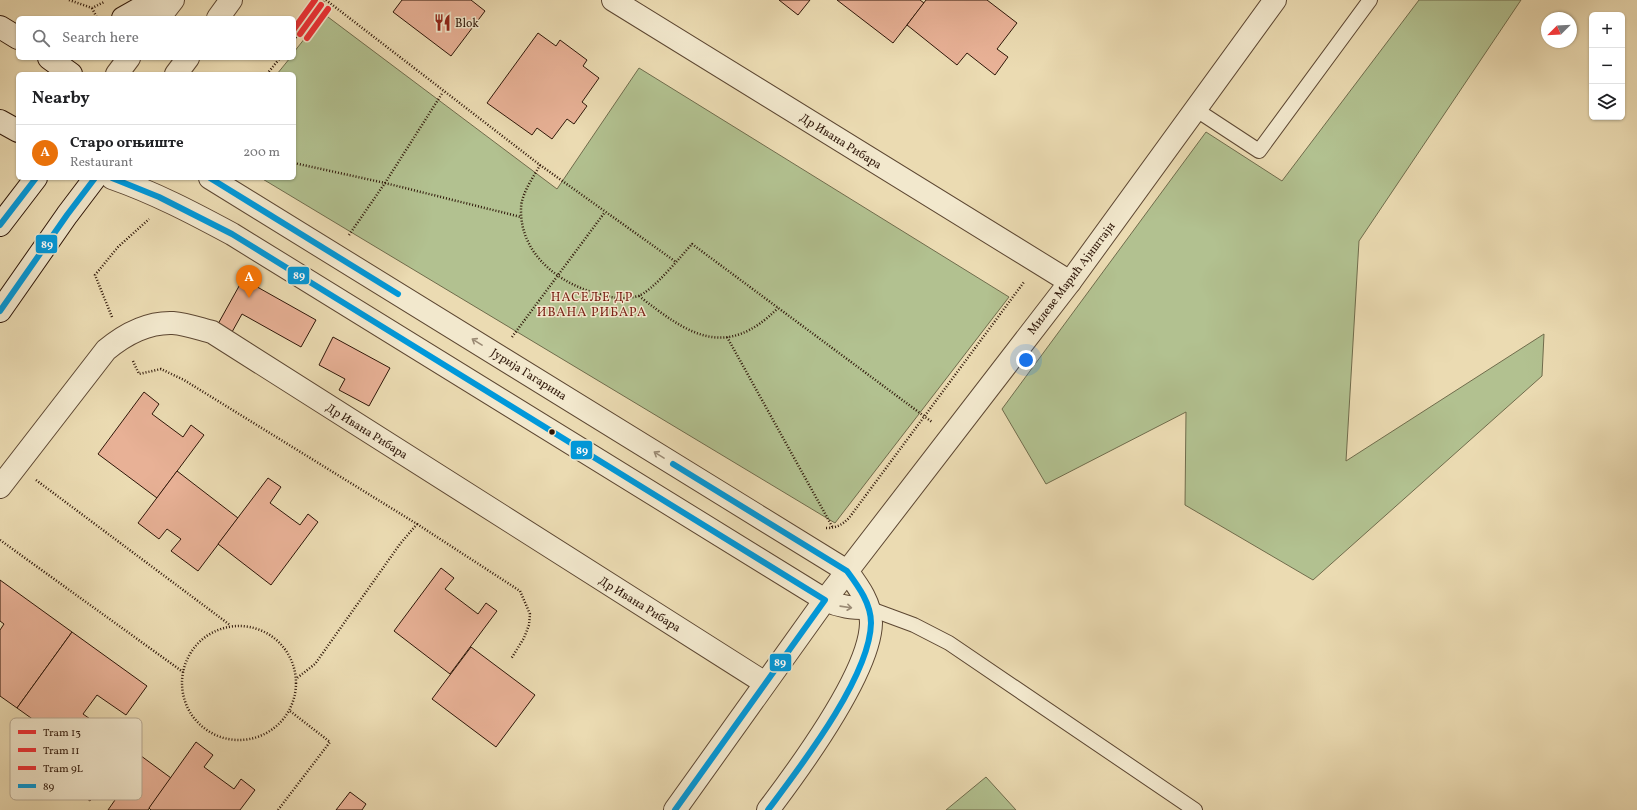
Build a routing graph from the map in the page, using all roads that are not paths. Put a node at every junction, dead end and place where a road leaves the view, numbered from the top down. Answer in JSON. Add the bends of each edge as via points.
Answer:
{"nodes":[{"id":1,"x":155,"y":0,"type":"edge"},
{"id":2,"x":173,"y":0,"type":"edge"},
{"id":3,"x":231,"y":0,"type":"edge"},
{"id":4,"x":613,"y":0,"type":"edge"},
{"id":5,"x":1275,"y":0,"type":"edge"},
{"id":6,"x":1370,"y":0,"type":"edge"},
{"id":7,"x":127,"y":16,"type":"edge"},
{"id":8,"x":161,"y":16,"type":"edge"},
{"id":9,"x":219,"y":16,"type":"edge"},
{"id":10,"x":0,"y":20,"type":"edge"},
{"id":11,"x":16,"y":24,"type":"edge"},
{"id":12,"x":0,"y":27,"type":"edge"},
{"id":13,"x":16,"y":37,"type":"edge"},
{"id":14,"x":52,"y":60,"type":"edge"},
{"id":15,"x":128,"y":60,"type":"edge"},
{"id":16,"x":186,"y":60,"type":"edge"},
{"id":17,"x":68,"y":72,"type":"edge"},
{"id":18,"x":118,"y":72,"type":"edge"},
{"id":19,"x":178,"y":72,"type":"edge"},
{"id":20,"x":1195,"y":109,"type":"junction"},
{"id":21,"x":0,"y":121,"type":"edge"},
{"id":22,"x":16,"y":130,"type":"edge"},
{"id":23,"x":34,"y":180,"type":"edge"},
{"id":24,"x":93,"y":180,"type":"edge"},
{"id":25,"x":118,"y":180,"type":"edge"},
{"id":26,"x":213,"y":180,"type":"edge"},
{"id":27,"x":0,"y":224,"type":"edge"},
{"id":28,"x":1070,"y":282,"type":"junction"},
{"id":29,"x":0,"y":311,"type":"edge"},
{"id":30,"x":0,"y":487,"type":"edge"},
{"id":31,"x":847,"y":571,"type":"junction"},
{"id":32,"x":825,"y":600,"type":"junction"},
{"id":33,"x":868,"y":608,"type":"junction"},
{"id":34,"x":765,"y":683,"type":"junction"},
{"id":35,"x":675,"y":810,"type":"edge"},
{"id":36,"x":768,"y":810,"type":"edge"},
{"id":37,"x":1196,"y":810,"type":"edge"}],
"edges":[{"from":1,"to":7,"type":"street"},
{"from":2,"to":8,"type":"street"},
{"from":3,"to":9,"type":"street"},
{"from":4,"to":28,"type":"street","name":"Др Ивана Рибара"},
{"from":5,"to":20,"type":"street","name":"Милеве Марић Ајнштајн"},
{"from":6,"to":20,"type":"lane","via":[[1259,151]]},
{"from":10,"to":11,"type":"street"},
{"from":12,"to":13,"type":"street"},
{"from":14,"to":17,"type":"street"},
{"from":15,"to":18,"type":"street"},
{"from":16,"to":19,"type":"street"},
{"from":20,"to":28,"type":"street","name":"Милеве Марић Ајнштајн"},
{"from":21,"to":22,"type":"street"},
{"from":23,"to":27,"type":"street"},
{"from":24,"to":29,"type":"street"},
{"from":25,"to":32,"type":"street","via":[[171,202],[232,234]]},
{"from":31,"to":26,"type":"street","name":"Јурија Гагарина","one_way":true},
{"from":28,"to":31,"type":"street","name":"Милеве Марић Ајнштајн"},
{"from":30,"to":34,"type":"street","name":"Др Ивана Рибара","via":[[106,350],[124,337],[158,324],[191,326],[212,332]]},
{"from":31,"to":32,"type":"street","name":"Милеве Марић Ајнштајн"},
{"from":31,"to":33,"type":"street","via":[[858,585]]},
{"from":32,"to":33,"type":"street","one_way":true,"via":[[847,608]]},
{"from":32,"to":34,"type":"street","name":"Милеве Марић Ајнштајн"},
{"from":33,"to":36,"type":"street","via":[[871,621],[870,635],[865,653],[850,684],[815,744]]},
{"from":33,"to":37,"type":"lane","via":[[914,625],[949,643]]},
{"from":34,"to":35,"type":"street","name":"Милеве Марић Ајнштајн"}]}
